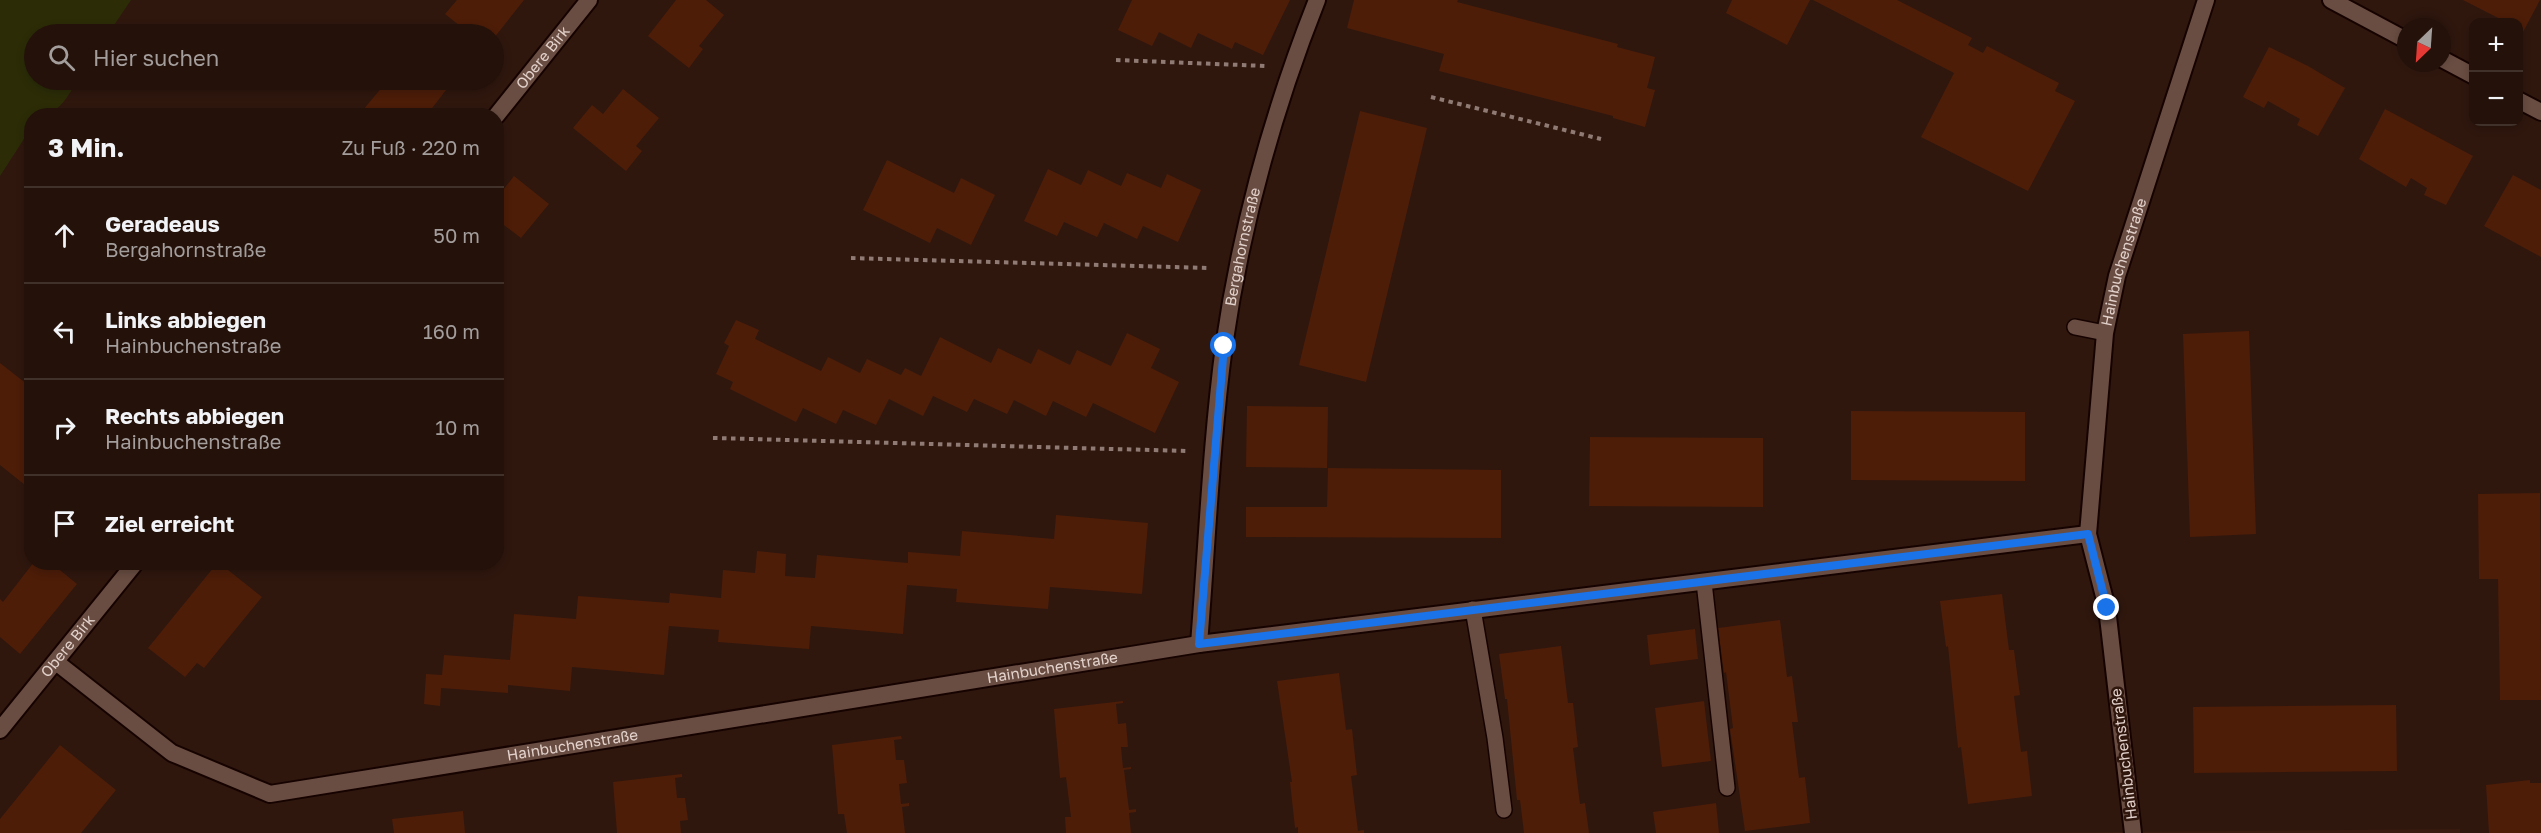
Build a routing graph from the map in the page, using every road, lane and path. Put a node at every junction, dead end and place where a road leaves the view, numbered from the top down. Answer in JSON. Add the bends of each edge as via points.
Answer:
{"nodes":[{"id":1,"x":589,"y":0,"type":"edge"},
{"id":2,"x":1317,"y":0,"type":"edge"},
{"id":3,"x":2206,"y":0,"type":"edge"},
{"id":4,"x":2331,"y":0,"type":"edge"},
{"id":5,"x":2397,"y":35,"type":"edge"},
{"id":6,"x":1116,"y":60,"type":"dead end"},
{"id":7,"x":2451,"y":64,"type":"edge"},
{"id":8,"x":1290,"y":67,"type":"junction"},
{"id":9,"x":2469,"y":73,"type":"edge"},
{"id":10,"x":1431,"y":98,"type":"dead end"},
{"id":11,"x":2523,"y":103,"type":"edge"},
{"id":12,"x":502,"y":108,"type":"edge"},
{"id":13,"x":2541,"y":112,"type":"edge"},
{"id":14,"x":1601,"y":140,"type":"dead end"},
{"id":15,"x":851,"y":258,"type":"dead end"},
{"id":16,"x":1238,"y":268,"type":"junction"},
{"id":17,"x":2075,"y":327,"type":"dead end"},
{"id":18,"x":2105,"y":333,"type":"junction"},
{"id":19,"x":713,"y":438,"type":"dead end"},
{"id":20,"x":1214,"y":452,"type":"junction"},
{"id":21,"x":2088,"y":534,"type":"junction"},
{"id":22,"x":130,"y":570,"type":"edge"},
{"id":23,"x":1704,"y":582,"type":"junction"},
{"id":24,"x":1473,"y":609,"type":"junction"},
{"id":25,"x":1199,"y":644,"type":"junction"},
{"id":26,"x":56,"y":662,"type":"junction"},
{"id":27,"x":0,"y":730,"type":"edge"},
{"id":28,"x":1726,"y":788,"type":"dead end"},
{"id":29,"x":1504,"y":810,"type":"dead end"},
{"id":30,"x":2133,"y":833,"type":"edge"}],
"edges":[{"from":1,"to":12,"type":"street","name":"Obere Birk"},
{"from":2,"to":8,"type":"street","name":"Bergahornstraße"},
{"from":3,"to":18,"type":"street","name":"Hainbuchenstraße","via":[[2117,276]]},
{"from":4,"to":5,"type":"street"},
{"from":6,"to":8,"type":"path"},
{"from":7,"to":9,"type":"street"},
{"from":8,"to":16,"type":"street","name":"Bergahornstraße","via":[[1256,186]]},
{"from":10,"to":14,"type":"path"},
{"from":11,"to":13,"type":"street"},
{"from":15,"to":16,"type":"path"},
{"from":16,"to":20,"type":"street","name":"Bergahornstraße","via":[[1224,346]]},
{"from":17,"to":18,"type":"lane"},
{"from":18,"to":21,"type":"street","name":"Hainbuchenstraße"},
{"from":19,"to":20,"type":"path"},
{"from":20,"to":25,"type":"street","name":"Bergahornstraße"},
{"from":21,"to":23,"type":"street","name":"Hainbuchenstraße"},
{"from":21,"to":30,"type":"street","name":"Hainbuchenstraße","via":[[2107,608]]},
{"from":22,"to":26,"type":"street","name":"Obere Birk"},
{"from":23,"to":24,"type":"street","name":"Hainbuchenstraße"},
{"from":23,"to":28,"type":"lane"},
{"from":24,"to":25,"type":"street","name":"Hainbuchenstraße"},
{"from":24,"to":29,"type":"lane"},
{"from":25,"to":26,"type":"street","name":"Hainbuchenstraße","via":[[270,794],[172,753]]},
{"from":26,"to":27,"type":"street","name":"Obere Birk"}]}
